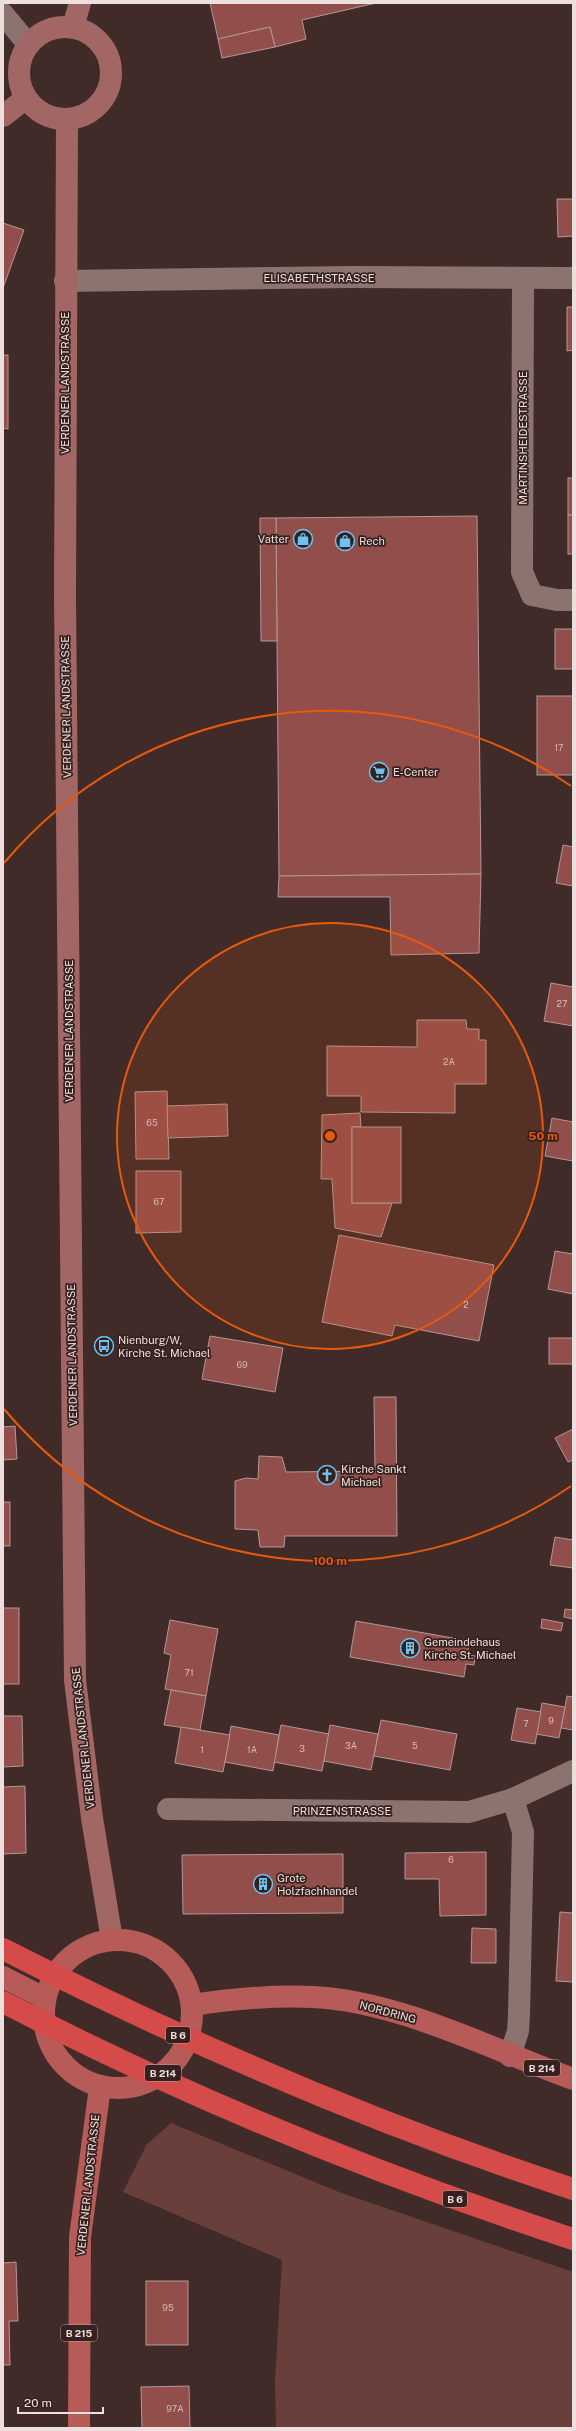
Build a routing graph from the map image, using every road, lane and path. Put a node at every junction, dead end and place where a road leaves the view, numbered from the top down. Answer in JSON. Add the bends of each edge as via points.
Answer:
{"nodes":[{"id":1,"x":80,"y":3,"type":"edge"},
{"id":2,"x":3,"y":14,"type":"edge"},
{"id":3,"x":73,"y":27,"type":"junction"},
{"id":4,"x":28,"y":44,"type":"junction"},
{"id":5,"x":26,"y":98,"type":"junction"},
{"id":6,"x":3,"y":116,"type":"edge"},
{"id":7,"x":66,"y":119,"type":"junction"},
{"id":8,"x":573,"y":278,"type":"edge"},
{"id":9,"x":523,"y":279,"type":"junction"},
{"id":10,"x":65,"y":281,"type":"junction"},
{"id":11,"x":573,"y":600,"type":"edge"},
{"id":12,"x":573,"y":1771,"type":"edge"},
{"id":13,"x":513,"y":1799,"type":"junction"},
{"id":14,"x":168,"y":1809,"type":"dead end"},
{"id":15,"x":112,"y":1940,"type":"junction"},
{"id":16,"x":3,"y":1949,"type":"edge"},
{"id":17,"x":3,"y":1977,"type":"edge"},
{"id":18,"x":44,"y":1998,"type":"junction"},
{"id":19,"x":3,"y":2002,"type":"edge"},
{"id":20,"x":192,"y":2004,"type":"junction"},
{"id":21,"x":510,"y":2056,"type":"junction"},
{"id":22,"x":573,"y":2079,"type":"edge"},
{"id":23,"x":100,"y":2087,"type":"junction"},
{"id":24,"x":573,"y":2189,"type":"edge"},
{"id":25,"x":573,"y":2239,"type":"edge"},
{"id":26,"x":79,"y":2428,"type":"edge"}],
"edges":[{"from":1,"to":3,"type":"main road"},
{"from":2,"to":4,"type":"street"},
{"from":3,"to":4,"type":"main road","via":[[60,26],[48,29]]},
{"from":3,"to":7,"type":"main road","via":[[93,36],[107,53],[111,67],[111,82],[106,93],[90,112]]},
{"from":4,"to":5,"type":"main road","via":[[18,70],[20,85]]},
{"from":5,"to":6,"type":"main road"},
{"from":5,"to":7,"type":"main road","via":[[43,114]]},
{"from":7,"to":10,"type":"main road","name":"VERDENER LANDSTRASSE"},
{"from":8,"to":9,"type":"street","name":"ELISABETHSTRASSE"},
{"from":9,"to":10,"type":"street","name":"ELISABETHSTRASSE","via":[[351,277]]},
{"from":9,"to":11,"type":"street","name":"MARTINSHEIDESTRASSE","via":[[522,572],[532,595]]},
{"from":10,"to":15,"type":"main road","name":"VERDENER LANDSTRASSE","via":[[65,596],[75,1680],[92,1818]]},
{"from":12,"to":13,"type":"street","name":"PRINZENSTRASSE"},
{"from":13,"to":14,"type":"street","name":"PRINZENSTRASSE","via":[[469,1812]]},
{"from":13,"to":21,"type":"street","via":[[523,1832],[519,2015],[518,2031]]},
{"from":15,"to":18,"type":"main road","number":"B 214","via":[[92,1945],[73,1955],[58,1970]]},
{"from":15,"to":20,"type":"main road","number":"B 214","via":[[135,1941],[156,1950],[173,1964],[182,1976]]},
{"from":16,"to":24,"type":"highway","number":"B 6","via":[[100,1999],[225,2057],[357,2111],[497,2164]]},
{"from":17,"to":18,"type":"main road"},
{"from":18,"to":23,"type":"main road","number":"B 214","via":[[43,2012],[47,2037],[58,2059],[77,2077]]},
{"from":19,"to":25,"type":"highway","number":"B 6","via":[[70,2037],[206,2100],[480,2209]]},
{"from":20,"to":21,"type":"main road","name":"NORDRING","number":"B 214","via":[[232,1999],[314,1997],[360,2004],[422,2021]]},
{"from":20,"to":23,"type":"main road","number":"B 214","via":[[191,2029],[183,2051],[168,2070],[147,2083],[124,2089]]},
{"from":21,"to":22,"type":"main road","name":"NORDRING","number":"B 214"},
{"from":23,"to":26,"type":"main road","name":"VERDENER LANDSTRASSE","number":"B 215","via":[[80,2237]]}]}
